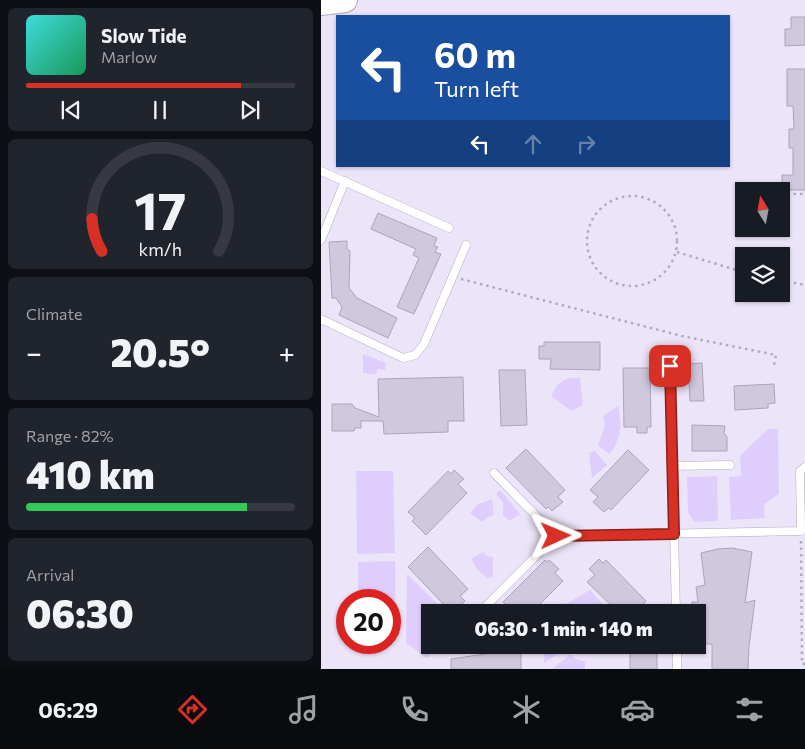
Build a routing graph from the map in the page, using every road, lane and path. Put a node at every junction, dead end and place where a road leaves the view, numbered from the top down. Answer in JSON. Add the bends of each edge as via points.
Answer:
{"nodes":[{"id":1,"x":345,"y":0,"type":"edge"},
{"id":2,"x":321,"y":3,"type":"edge"},
{"id":3,"x":321,"y":171,"type":"edge"},
{"id":4,"x":345,"y":181,"type":"junction"},
{"id":5,"x":790,"y":194,"type":"edge"},
{"id":6,"x":805,"y":194,"type":"edge"},
{"id":7,"x":449,"y":228,"type":"dead end"},
{"id":8,"x":321,"y":240,"type":"edge"},
{"id":9,"x":466,"y":245,"type":"dead end"},
{"id":10,"x":677,"y":252,"type":"junction"},
{"id":11,"x":735,"y":270,"type":"edge"},
{"id":12,"x":452,"y":277,"type":"junction"},
{"id":13,"x":790,"y":282,"type":"edge"},
{"id":14,"x":805,"y":285,"type":"edge"},
{"id":15,"x":321,"y":319,"type":"edge"},
{"id":16,"x":774,"y":365,"type":"dead end"},
{"id":17,"x":670,"y":366,"type":"dead end"},
{"id":18,"x":730,"y":465,"type":"dead end"},
{"id":19,"x":673,"y":466,"type":"junction"},
{"id":20,"x":805,"y":467,"type":"edge"},
{"id":21,"x":494,"y":474,"type":"dead end"},
{"id":22,"x":801,"y":531,"type":"junction"},
{"id":23,"x":674,"y":534,"type":"junction"},
{"id":24,"x":556,"y":536,"type":"junction"},
{"id":25,"x":803,"y":566,"type":"edge"},
{"id":26,"x":488,"y":604,"type":"edge"},
{"id":27,"x":676,"y":604,"type":"edge"},
{"id":28,"x":803,"y":618,"type":"edge"},
{"id":29,"x":677,"y":654,"type":"edge"},
{"id":30,"x":805,"y":664,"type":"edge"},
{"id":31,"x":677,"y":669,"type":"edge"}],
"edges":[{"from":1,"to":2,"type":"highway"},
{"from":3,"to":4,"type":"lane"},
{"from":4,"to":7,"type":"lane"},
{"from":4,"to":8,"type":"lane"},
{"from":5,"to":6,"type":"path"},
{"from":9,"to":12,"type":"lane"},
{"from":10,"to":10,"type":"path","via":[[678,237],[666,209],[639,195],[609,201],[597,211],[586,238],[588,253],[604,277],[632,287],[660,277],[671,266]]},
{"from":10,"to":11,"type":"path"},
{"from":12,"to":15,"type":"lane","via":[[424,344],[415,354],[403,358]]},
{"from":12,"to":16,"type":"path","via":[[682,336],[776,355]]},
{"from":13,"to":14,"type":"path"},
{"from":17,"to":19,"type":"lane"},
{"from":18,"to":19,"type":"lane"},
{"from":19,"to":23,"type":"lane"},
{"from":20,"to":22,"type":"lane","via":[[800,471]]},
{"from":21,"to":24,"type":"lane"},
{"from":22,"to":23,"type":"lane"},
{"from":22,"to":25,"type":"path"},
{"from":23,"to":24,"type":"lane"},
{"from":23,"to":27,"type":"lane"},
{"from":24,"to":26,"type":"lane"},
{"from":25,"to":28,"type":"path"},
{"from":28,"to":30,"type":"path","via":[[802,664]]},
{"from":29,"to":31,"type":"lane"}]}
